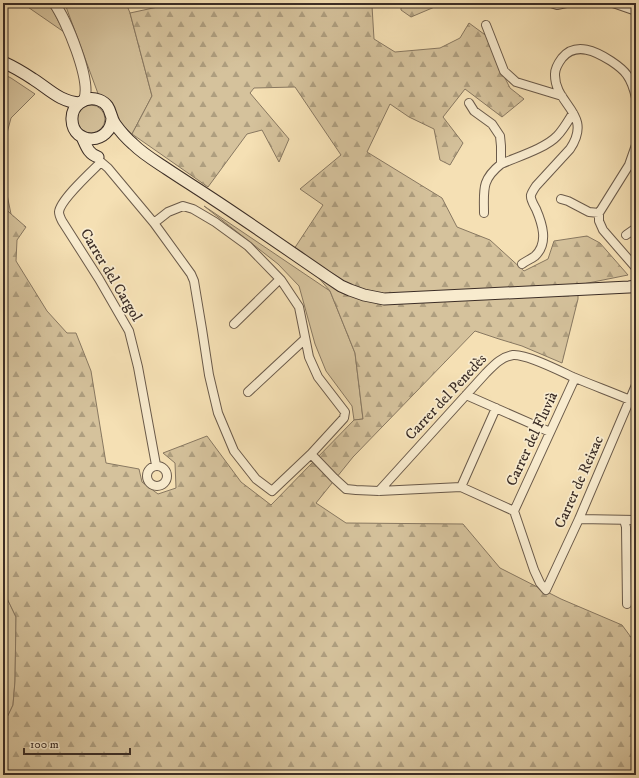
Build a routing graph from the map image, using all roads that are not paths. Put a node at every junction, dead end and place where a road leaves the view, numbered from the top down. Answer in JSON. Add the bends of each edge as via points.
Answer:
{"nodes":[{"id":1,"x":56,"y":3,"type":"edge"},
{"id":2,"x":551,"y":3,"type":"edge"},
{"id":3,"x":566,"y":3,"type":"edge"},
{"id":4,"x":613,"y":3,"type":"edge"},
{"id":5,"x":636,"y":11,"type":"edge"},
{"id":6,"x":486,"y":25,"type":"dead end"},
{"id":7,"x":79,"y":59,"type":"junction"},
{"id":8,"x":3,"y":62,"type":"edge"},
{"id":9,"x":55,"y":94,"type":"junction"},
{"id":10,"x":562,"y":96,"type":"junction"},
{"id":11,"x":636,"y":98,"type":"edge"},
{"id":12,"x":96,"y":99,"type":"junction"},
{"id":13,"x":82,"y":101,"type":"junction"},
{"id":14,"x":469,"y":103,"type":"dead end"},
{"id":15,"x":573,"y":113,"type":"junction"},
{"id":16,"x":72,"y":118,"type":"junction"},
{"id":17,"x":112,"y":118,"type":"junction"},
{"id":18,"x":102,"y":136,"type":"junction"},
{"id":19,"x":82,"y":137,"type":"junction"},
{"id":20,"x":125,"y":137,"type":"junction"},
{"id":21,"x":636,"y":146,"type":"edge"},
{"id":22,"x":100,"y":160,"type":"junction"},
{"id":23,"x":501,"y":164,"type":"junction"},
{"id":24,"x":561,"y":199,"type":"dead end"},
{"id":25,"x":484,"y":213,"type":"dead end"},
{"id":26,"x":599,"y":213,"type":"junction"},
{"id":27,"x":154,"y":223,"type":"junction"},
{"id":28,"x":636,"y":228,"type":"edge"},
{"id":29,"x":626,"y":235,"type":"dead end"},
{"id":30,"x":522,"y":264,"type":"dead end"},
{"id":31,"x":636,"y":268,"type":"edge"},
{"id":32,"x":280,"y":279,"type":"junction"},
{"id":33,"x":636,"y":286,"type":"edge"},
{"id":34,"x":234,"y":324,"type":"dead end"},
{"id":35,"x":305,"y":339,"type":"junction"},
{"id":36,"x":575,"y":378,"type":"junction"},
{"id":37,"x":636,"y":385,"type":"edge"},
{"id":38,"x":248,"y":392,"type":"dead end"},
{"id":39,"x":466,"y":395,"type":"junction"},
{"id":40,"x":633,"y":400,"type":"edge"},
{"id":41,"x":496,"y":408,"type":"junction"},
{"id":42,"x":550,"y":432,"type":"junction"},
{"id":43,"x":311,"y":454,"type":"junction"},
{"id":44,"x":156,"y":465,"type":"dead end"},
{"id":45,"x":461,"y":487,"type":"junction"},
{"id":46,"x":379,"y":491,"type":"junction"},
{"id":47,"x":514,"y":511,"type":"junction"},
{"id":48,"x":579,"y":519,"type":"junction"},
{"id":49,"x":624,"y":520,"type":"junction"},
{"id":50,"x":636,"y":520,"type":"edge"},
{"id":51,"x":627,"y":604,"type":"dead end"}],
"edges":[{"from":1,"to":7,"type":"street","via":[[69,29]]},
{"from":2,"to":3,"type":"street"},
{"from":4,"to":5,"type":"street"},
{"from":6,"to":10,"type":"street","via":[[504,71],[516,82]]},
{"from":7,"to":12,"type":"street"},
{"from":7,"to":13,"type":"street","via":[[86,87],[86,96]]},
{"from":8,"to":9,"type":"main road"},
{"from":9,"to":13,"type":"main road","via":[[68,101]]},
{"from":9,"to":16,"type":"main road"},
{"from":10,"to":11,"type":"street","via":[[556,85],[556,67],[568,52],[580,48],[601,54],[622,68],[632,83]]},
{"from":10,"to":15,"type":"street"},
{"from":12,"to":13,"type":"main road"},
{"from":12,"to":17,"type":"main road","via":[[106,105]]},
{"from":13,"to":16,"type":"main road","via":[[74,110]]},
{"from":14,"to":23,"type":"street","via":[[492,124],[500,136]]},
{"from":15,"to":23,"type":"street","via":[[553,141]]},
{"from":15,"to":30,"type":"street","via":[[578,122],[574,143],[531,195],[543,230],[543,240],[535,256]]},
{"from":16,"to":19,"type":"main road","via":[[73,127]]},
{"from":17,"to":18,"type":"main road","via":[[111,126]]},
{"from":17,"to":20,"type":"main road"},
{"from":18,"to":19,"type":"main road","via":[[91,139]]},
{"from":18,"to":20,"type":"main road","via":[[111,133]]},
{"from":18,"to":22,"type":"main road","via":[[97,148]]},
{"from":19,"to":22,"type":"main road","via":[[89,152]]},
{"from":20,"to":33,"type":"main road","via":[[141,152],[341,286],[364,295],[384,299]]},
{"from":21,"to":26,"type":"street","via":[[629,165]]},
{"from":22,"to":27,"type":"street"},
{"from":22,"to":44,"type":"street","name":"Carrer del Cargol","via":[[62,204],[59,213],[129,331]]},
{"from":23,"to":25,"type":"street","via":[[487,180]]},
{"from":24,"to":26,"type":"street","via":[[589,212]]},
{"from":26,"to":31,"type":"street","via":[[603,230]]},
{"from":27,"to":32,"type":"street","via":[[168,212],[183,206],[194,209],[248,246]]},
{"from":27,"to":43,"type":"street","via":[[194,281],[208,375],[218,413],[234,452],[256,479],[272,491]]},
{"from":28,"to":29,"type":"street"},
{"from":32,"to":34,"type":"street"},
{"from":32,"to":35,"type":"street","via":[[299,306]]},
{"from":35,"to":38,"type":"street"},
{"from":35,"to":43,"type":"street","via":[[309,357],[318,377],[345,412],[344,418]]},
{"from":36,"to":39,"type":"street","name":"Carrer del Penedès","via":[[527,357],[515,355],[497,362]]},
{"from":36,"to":40,"type":"street","name":"Carrer del Penedès"},
{"from":36,"to":42,"type":"street","name":"Carrer del Fluvià"},
{"from":37,"to":40,"type":"street","name":"Carrer de Reixac"},
{"from":39,"to":41,"type":"street"},
{"from":39,"to":46,"type":"street","name":"Carrer del Penedès"},
{"from":40,"to":48,"type":"street","name":"Carrer de Reixac"},
{"from":41,"to":42,"type":"street"},
{"from":41,"to":45,"type":"street"},
{"from":42,"to":47,"type":"street","name":"Carrer del Fluvià"},
{"from":43,"to":46,"type":"street","via":[[346,489]]},
{"from":45,"to":46,"type":"street"},
{"from":45,"to":47,"type":"street"},
{"from":47,"to":48,"type":"street","name":"Carrer de Reixac","via":[[534,570],[546,590]]},
{"from":48,"to":49,"type":"street"},
{"from":49,"to":50,"type":"street"},
{"from":49,"to":51,"type":"street"}]}
